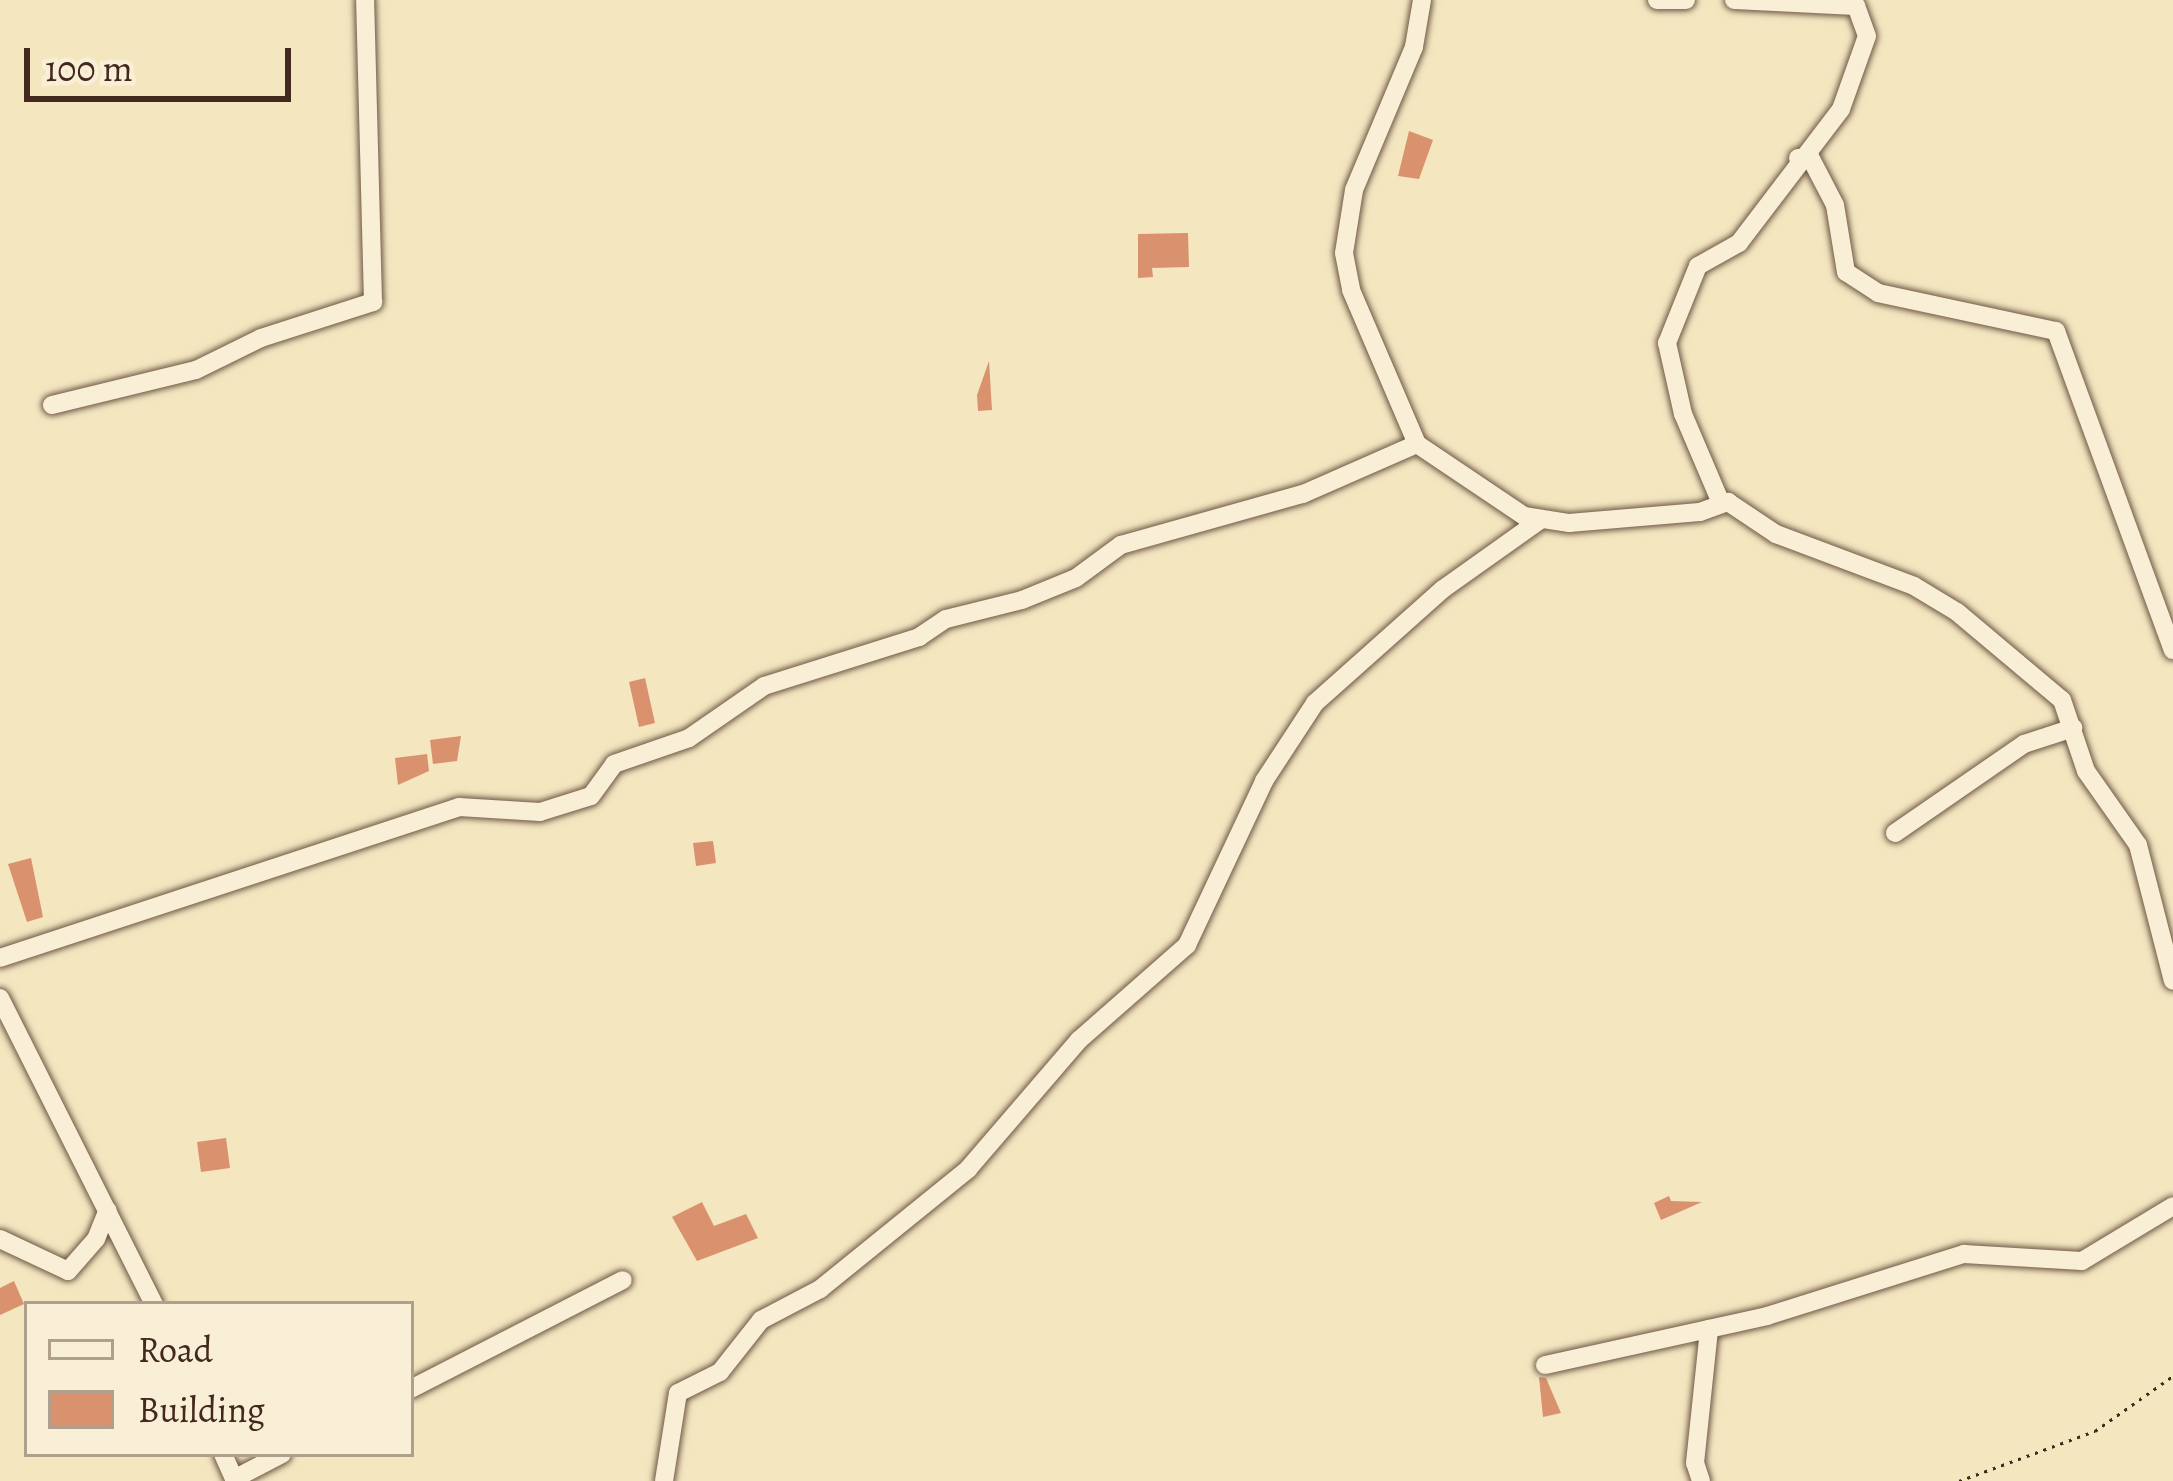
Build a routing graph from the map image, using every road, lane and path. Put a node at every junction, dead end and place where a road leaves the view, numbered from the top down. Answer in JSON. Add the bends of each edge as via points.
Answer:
{"nodes":[{"id":1,"x":365,"y":0,"type":"edge"},
{"id":2,"x":1422,"y":0,"type":"edge"},
{"id":3,"x":1657,"y":0,"type":"edge"},
{"id":4,"x":1686,"y":0,"type":"edge"},
{"id":5,"x":1734,"y":0,"type":"edge"},
{"id":6,"x":1798,"y":158,"type":"junction"},
{"id":7,"x":52,"y":405,"type":"dead end"},
{"id":8,"x":1418,"y":444,"type":"junction"},
{"id":9,"x":1721,"y":503,"type":"junction"},
{"id":10,"x":1540,"y":520,"type":"junction"},
{"id":11,"x":2173,"y":650,"type":"edge"},
{"id":12,"x":2073,"y":728,"type":"junction"},
{"id":13,"x":1895,"y":833,"type":"dead end"},
{"id":14,"x":0,"y":958,"type":"edge"},
{"id":15,"x":2173,"y":981,"type":"edge"},
{"id":16,"x":0,"y":998,"type":"edge"},
{"id":17,"x":2173,"y":1206,"type":"edge"},
{"id":18,"x":108,"y":1210,"type":"junction"},
{"id":19,"x":0,"y":1239,"type":"edge"},
{"id":20,"x":623,"y":1280,"type":"dead end"},
{"id":21,"x":153,"y":1301,"type":"edge"},
{"id":22,"x":1709,"y":1329,"type":"junction"},
{"id":23,"x":1545,"y":1365,"type":"dead end"},
{"id":24,"x":2173,"y":1376,"type":"edge"},
{"id":25,"x":414,"y":1387,"type":"edge"},
{"id":26,"x":277,"y":1457,"type":"edge"},
{"id":27,"x":235,"y":1480,"type":"edge"},
{"id":28,"x":664,"y":1481,"type":"edge"},
{"id":29,"x":1701,"y":1481,"type":"edge"},
{"id":30,"x":1959,"y":1481,"type":"edge"}],
"edges":[{"from":1,"to":7,"type":"street","via":[[373,302],[261,338],[196,370]]},
{"from":2,"to":8,"type":"street","via":[[1414,47],[1354,190],[1344,253],[1351,290]]},
{"from":3,"to":4,"type":"street"},
{"from":5,"to":6,"type":"street","via":[[1856,6],[1867,35],[1841,109]]},
{"from":6,"to":9,"type":"street","via":[[1739,243],[1698,266],[1666,343],[1683,414]]},
{"from":6,"to":11,"type":"street","via":[[1810,157],[1835,206],[1846,272],[1878,293],[2056,332]]},
{"from":8,"to":10,"type":"street"},
{"from":8,"to":14,"type":"street","via":[[1304,494],[1121,545],[1076,578],[1022,600],[946,619],[919,637],[764,686],[689,738],[614,764],[591,796],[540,812],[459,807]]},
{"from":9,"to":10,"type":"street","via":[[1700,512]]},
{"from":9,"to":12,"type":"street","via":[[1957,612],[2049,686]]},
{"from":10,"to":28,"type":"street","via":[[1443,589],[1305,715],[1187,945],[1079,1040],[968,1168],[820,1289],[761,1320],[720,1372],[678,1393]]},
{"from":12,"to":13,"type":"street","via":[[2024,744]]},
{"from":12,"to":15,"type":"street","via":[[2106,807],[2138,845]]},
{"from":16,"to":18,"type":"street"},
{"from":17,"to":22,"type":"street","via":[[2082,1261],[1964,1254]]},
{"from":18,"to":19,"type":"street","via":[[96,1240],[68,1271]]},
{"from":18,"to":21,"type":"street"},
{"from":20,"to":25,"type":"street"},
{"from":22,"to":23,"type":"street"},
{"from":22,"to":29,"type":"street","via":[[1695,1463]]},
{"from":24,"to":30,"type":"path","via":[[2096,1431]]},
{"from":26,"to":27,"type":"street"}]}
